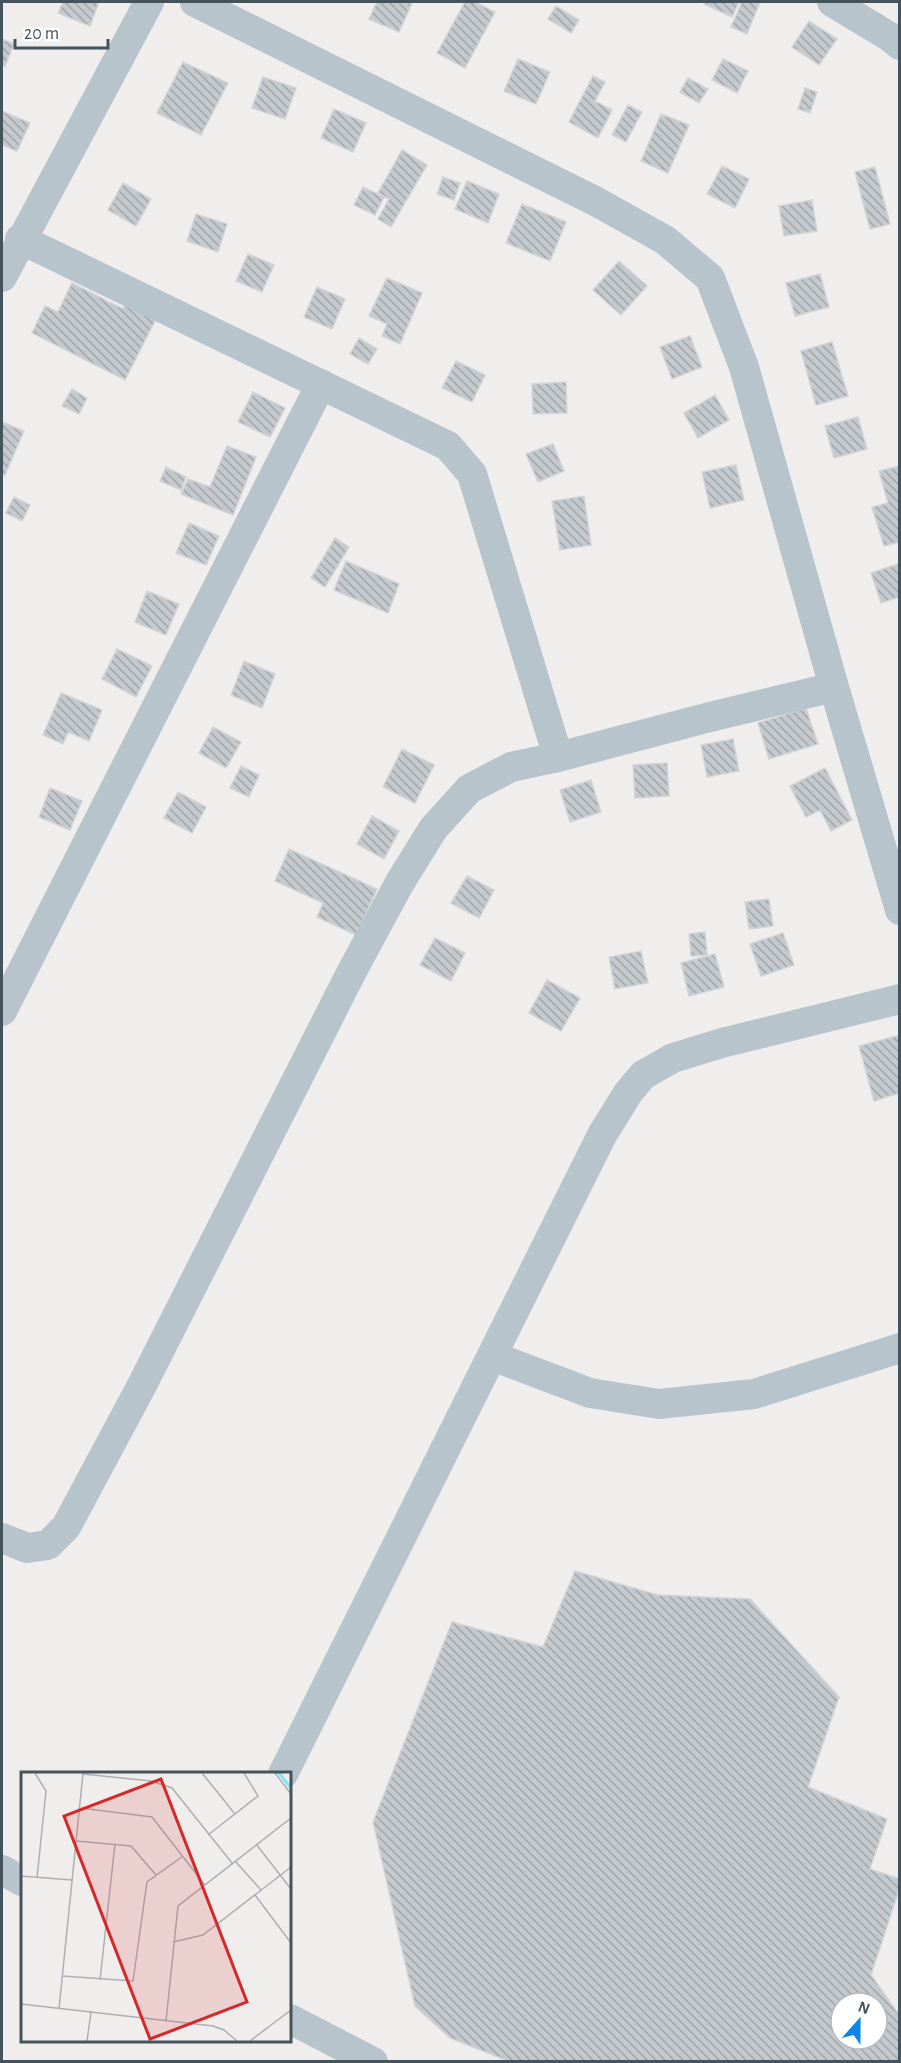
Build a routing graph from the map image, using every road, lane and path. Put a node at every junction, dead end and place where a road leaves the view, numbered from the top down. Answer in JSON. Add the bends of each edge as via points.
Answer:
{"nodes":[{"id":1,"x":149,"y":2,"type":"edge"},
{"id":2,"x":195,"y":2,"type":"edge"},
{"id":3,"x":832,"y":2,"type":"edge"},
{"id":4,"x":900,"y":45,"type":"edge"},
{"id":5,"x":20,"y":239,"type":"junction"},
{"id":6,"x":2,"y":277,"type":"edge"},
{"id":7,"x":321,"y":384,"type":"junction"},
{"id":8,"x":834,"y":687,"type":"junction"},
{"id":9,"x":558,"y":758,"type":"junction"},
{"id":10,"x":900,"y":910,"type":"edge"},
{"id":11,"x":900,"y":999,"type":"edge"},
{"id":12,"x":2,"y":1011,"type":"edge"},
{"id":13,"x":900,"y":1348,"type":"edge"},
{"id":14,"x":492,"y":1356,"type":"junction"},
{"id":15,"x":2,"y":1538,"type":"edge"},
{"id":16,"x":284,"y":1772,"type":"edge"},
{"id":17,"x":2,"y":1870,"type":"edge"},
{"id":18,"x":21,"y":1880,"type":"edge"},
{"id":19,"x":291,"y":2020,"type":"edge"},
{"id":20,"x":373,"y":2061,"type":"edge"}],
"edges":[{"from":1,"to":5,"type":"street"},
{"from":2,"to":8,"type":"street","via":[[597,202],[665,240],[710,278],[744,367]]},
{"from":3,"to":4,"type":"street"},
{"from":5,"to":6,"type":"street"},
{"from":5,"to":7,"type":"street"},
{"from":7,"to":9,"type":"street","via":[[448,446],[472,474]]},
{"from":7,"to":12,"type":"street"},
{"from":8,"to":9,"type":"street"},
{"from":8,"to":10,"type":"street"},
{"from":9,"to":15,"type":"street","via":[[511,767],[469,789],[433,829],[351,973],[66,1527],[48,1545],[27,1548]]},
{"from":11,"to":14,"type":"street","via":[[722,1043],[673,1058],[643,1075],[602,1135]]},
{"from":13,"to":14,"type":"street","via":[[754,1394],[659,1404],[590,1393]]},
{"from":14,"to":16,"type":"street"},
{"from":17,"to":18,"type":"street"},
{"from":19,"to":20,"type":"street"}]}
